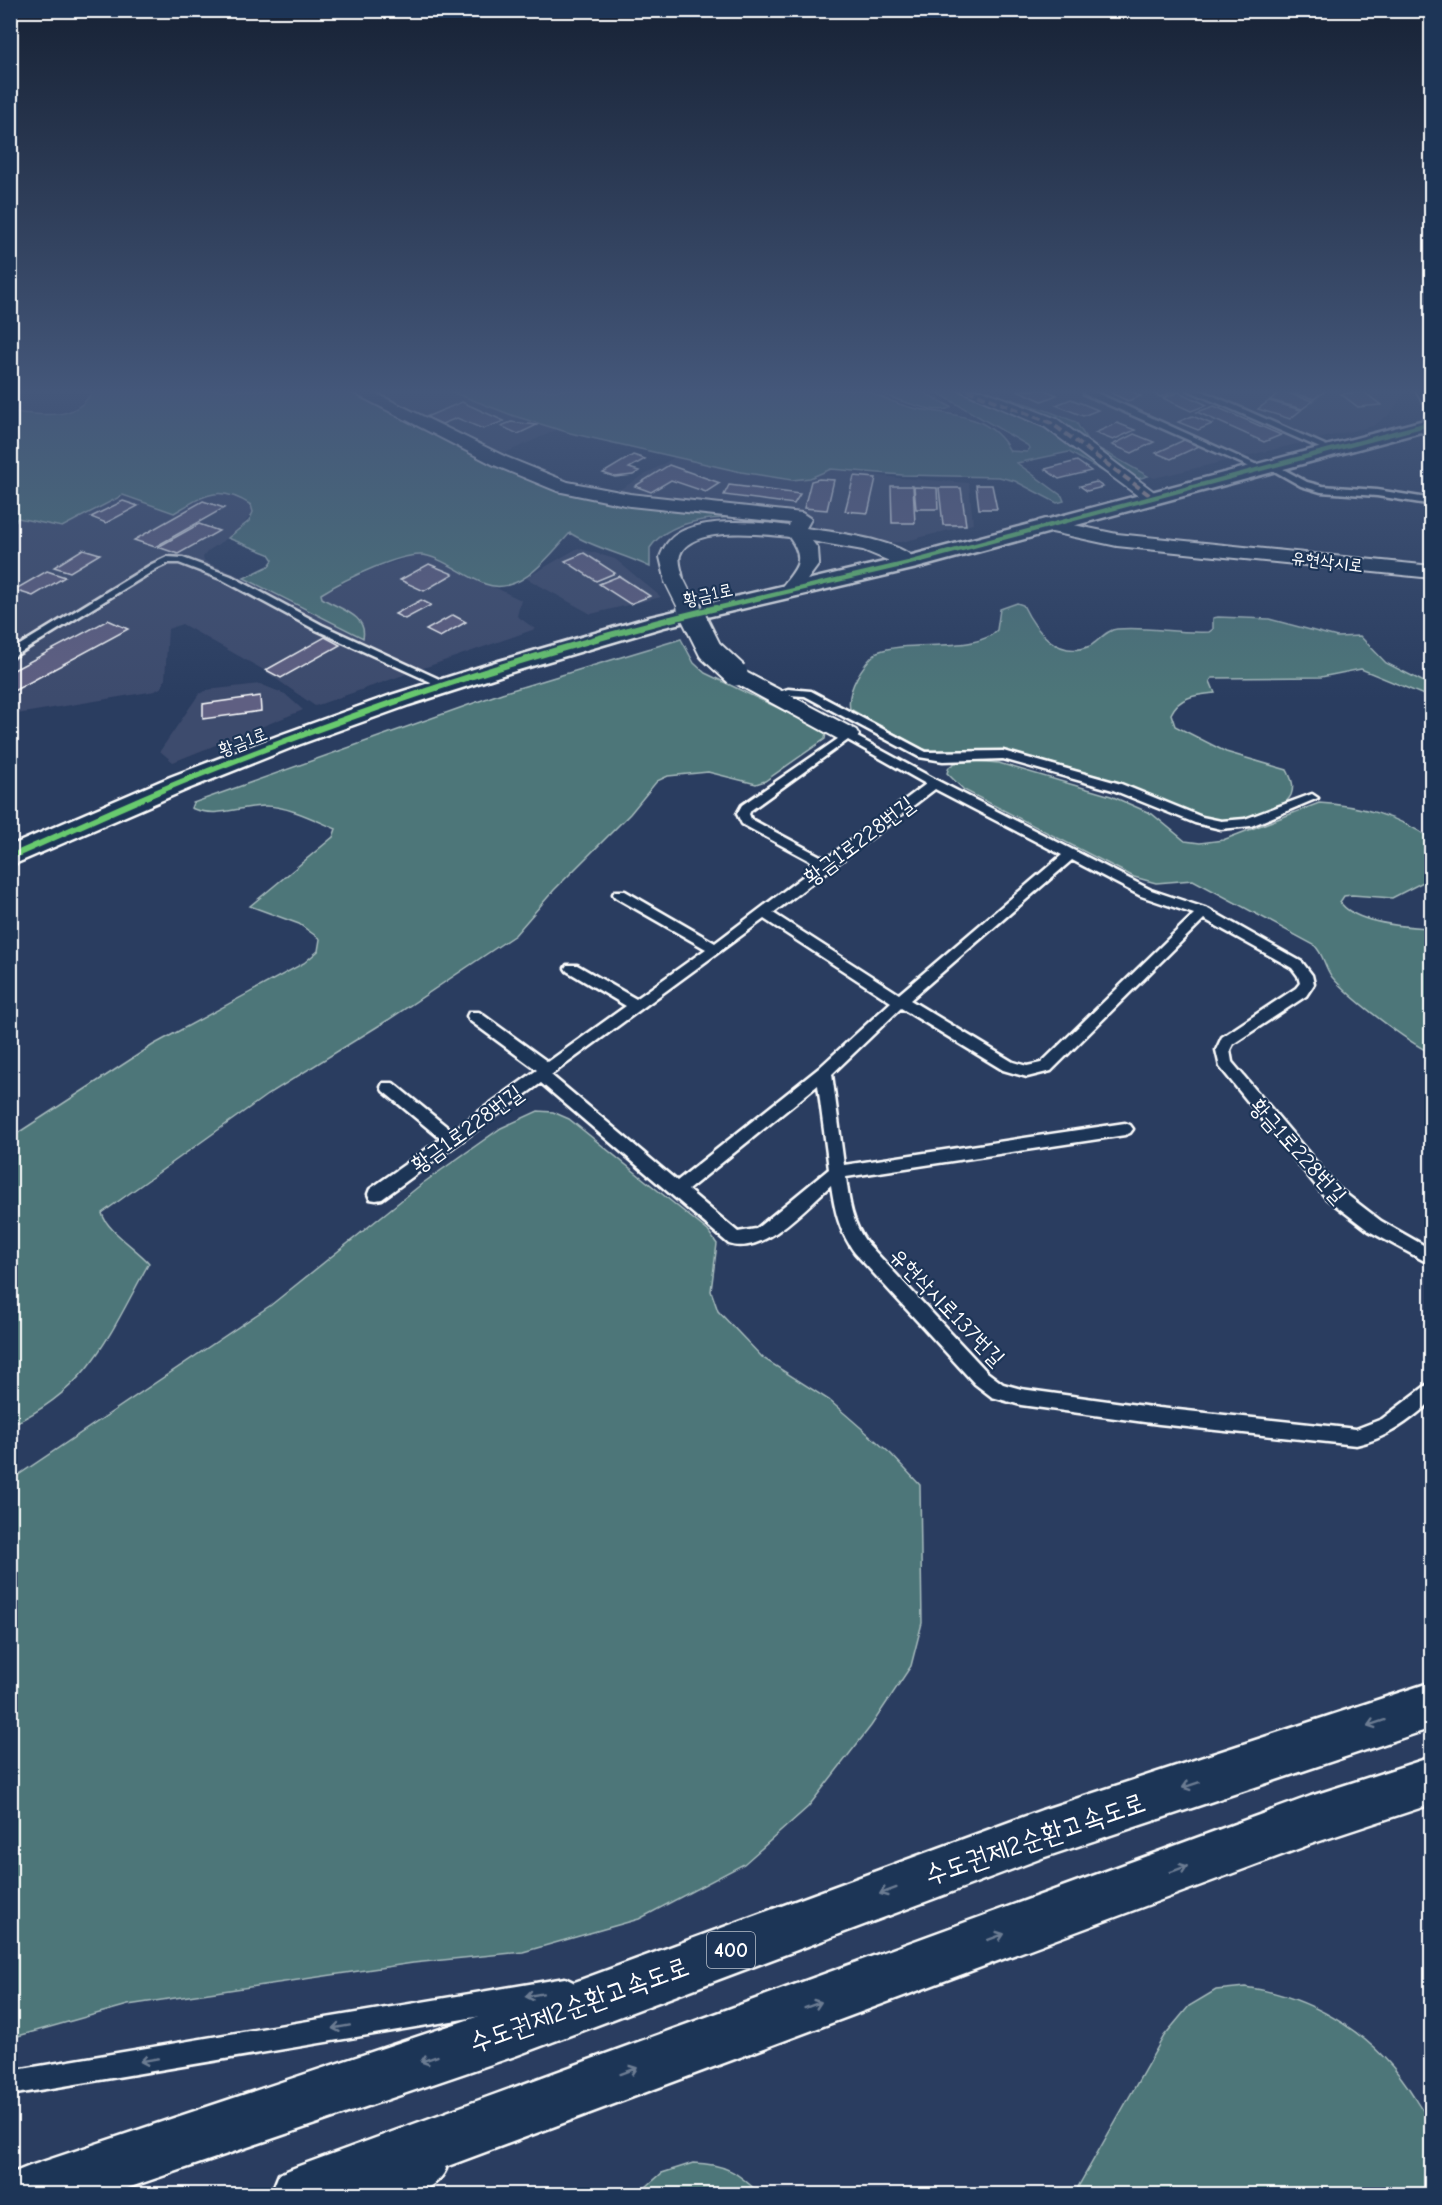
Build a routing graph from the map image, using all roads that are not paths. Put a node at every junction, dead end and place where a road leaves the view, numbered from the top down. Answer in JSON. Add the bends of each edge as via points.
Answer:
{"nodes":[{"id":1,"x":593,"y":493,"type":"edge"},
{"id":2,"x":1146,"y":493,"type":"edge"},
{"id":3,"x":1168,"y":493,"type":"edge"},
{"id":4,"x":1376,"y":493,"type":"edge"},
{"id":5,"x":1152,"y":497,"type":"junction"},
{"id":6,"x":1427,"y":501,"type":"dead end"},
{"id":7,"x":1045,"y":525,"type":"junction"},
{"id":8,"x":795,"y":532,"type":"junction"},
{"id":9,"x":909,"y":563,"type":"junction"},
{"id":10,"x":1431,"y":572,"type":"edge"},
{"id":11,"x":789,"y":591,"type":"junction"},
{"id":12,"x":10,"y":656,"type":"edge"},
{"id":13,"x":446,"y":685,"type":"junction"},
{"id":14,"x":776,"y":695,"type":"junction"},
{"id":15,"x":848,"y":735,"type":"junction"},
{"id":16,"x":934,"y":784,"type":"junction"},
{"id":17,"x":1312,"y":798,"type":"dead end"},
{"id":18,"x":1070,"y":855,"type":"junction"},
{"id":19,"x":10,"y":857,"type":"edge"},
{"id":20,"x":827,"y":865,"type":"junction"},
{"id":21,"x":620,"y":894,"type":"dead end"},
{"id":22,"x":1203,"y":912,"type":"junction"},
{"id":23,"x":764,"y":913,"type":"junction"},
{"id":24,"x":716,"y":949,"type":"junction"},
{"id":25,"x":572,"y":968,"type":"dead end"},
{"id":26,"x":900,"y":1001,"type":"junction"},
{"id":27,"x":637,"y":1006,"type":"junction"},
{"id":28,"x":474,"y":1016,"type":"dead end"},
{"id":29,"x":824,"y":1072,"type":"junction"},
{"id":30,"x":544,"y":1073,"type":"junction"},
{"id":31,"x":388,"y":1087,"type":"dead end"},
{"id":32,"x":1125,"y":1130,"type":"dead end"},
{"id":33,"x":452,"y":1140,"type":"junction"},
{"id":34,"x":836,"y":1172,"type":"junction"},
{"id":35,"x":676,"y":1190,"type":"junction"},
{"id":36,"x":376,"y":1194,"type":"dead end"},
{"id":37,"x":1431,"y":1258,"type":"edge"},
{"id":38,"x":1431,"y":1389,"type":"edge"},
{"id":39,"x":1431,"y":1705,"type":"edge"},
{"id":40,"x":1431,"y":1780,"type":"edge"},
{"id":41,"x":674,"y":1971,"type":"junction"},
{"id":42,"x":10,"y":2084,"type":"edge"},
{"id":43,"x":576,"y":2090,"type":"junction"},
{"id":44,"x":30,"y":2194,"type":"edge"},
{"id":45,"x":299,"y":2194,"type":"edge"},
{"id":46,"x":386,"y":2194,"type":"edge"}],
"edges":[{"from":1,"to":8,"type":"street","via":[[802,519]]},
{"from":2,"to":5,"type":"street"},
{"from":3,"to":5,"type":"main road","name":"황금1로"},
{"from":4,"to":6,"type":"lane"},
{"from":5,"to":7,"type":"main road","name":"황금1로"},
{"from":7,"to":9,"type":"main road","name":"황금1로"},
{"from":7,"to":10,"type":"street","name":"유현삭시로","via":[[1128,541]]},
{"from":8,"to":9,"type":"street","via":[[876,548]]},
{"from":8,"to":11,"type":"street","via":[[810,557],[805,572]]},
{"from":8,"to":14,"type":"street","name":"황금1로228번길","bridge":true,"via":[[731,527],[702,532],[678,543],[668,560],[673,578],[710,650],[736,674]]},
{"from":9,"to":11,"type":"main road","name":"황금1로"},
{"from":11,"to":13,"type":"main road","name":"황금1로","via":[[658,622]]},
{"from":12,"to":13,"type":"lane","via":[[155,566],[180,560],[227,578],[318,627]]},
{"from":13,"to":19,"type":"main road","name":"황금1로","via":[[350,717],[179,783]]},
{"from":14,"to":15,"type":"street","name":"황금1로228번길"},
{"from":14,"to":17,"type":"lane","via":[[807,693],[923,755],[1003,755],[1117,787],[1211,824],[1247,823]]},
{"from":15,"to":16,"type":"lane","name":"황금1로228번길"},
{"from":15,"to":20,"type":"lane","via":[[756,799],[742,814],[746,821]]},
{"from":16,"to":18,"type":"lane"},
{"from":16,"to":20,"type":"lane","name":"황금1로228번길"},
{"from":18,"to":22,"type":"lane","via":[[1146,893]]},
{"from":18,"to":26,"type":"lane"},
{"from":20,"to":23,"type":"lane","name":"황금1로228번길"},
{"from":21,"to":24,"type":"lane"},
{"from":22,"to":26,"type":"lane","via":[[1046,1067],[1035,1072],[1008,1066]]},
{"from":22,"to":37,"type":"lane","name":"황금1로228번길","via":[[1297,965],[1307,984],[1301,992],[1227,1041],[1222,1050],[1233,1075],[1332,1193],[1375,1226]]},
{"from":23,"to":24,"type":"lane","name":"황금1로228번길"},
{"from":23,"to":26,"type":"lane"},
{"from":24,"to":27,"type":"lane","name":"황금1로228번길"},
{"from":25,"to":27,"type":"lane"},
{"from":26,"to":29,"type":"lane"},
{"from":27,"to":30,"type":"lane","name":"황금1로228번길"},
{"from":28,"to":30,"type":"lane"},
{"from":29,"to":34,"type":"lane","name":"유현삭시로137번길"},
{"from":29,"to":35,"type":"lane"},
{"from":30,"to":33,"type":"lane","name":"황금1로228번길"},
{"from":30,"to":35,"type":"lane"},
{"from":31,"to":33,"type":"lane"},
{"from":32,"to":34,"type":"lane"},
{"from":33,"to":36,"type":"lane","name":"황금1로228번길"},
{"from":34,"to":35,"type":"lane","via":[[762,1234],[749,1239],[735,1239]]},
{"from":34,"to":38,"type":"lane","name":"유현삭시로137번길","via":[[843,1213],[861,1248],[981,1378],[998,1391],[1159,1416],[1356,1437],[1390,1426]]},
{"from":39,"to":41,"type":"main road","name":"수도권제2순환고속도로","number":"400","one_way":true,"via":[[1042,1834]]},
{"from":43,"to":40,"type":"main road","one_way":true,"via":[[1311,1820]]},
{"from":41,"to":42,"type":"lane","one_way":true},
{"from":41,"to":44,"type":"main road","name":"수도권제2순환고속도로","number":"400","one_way":true,"via":[[515,2030]]},
{"from":43,"to":45,"type":"main road"},
{"from":43,"to":46,"type":"lane"}]}
